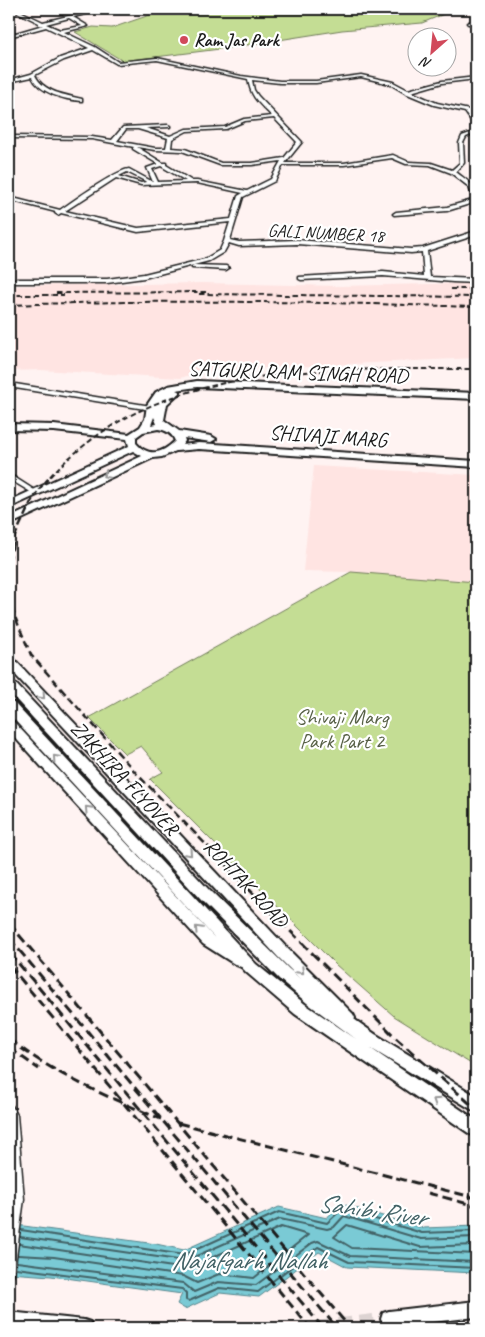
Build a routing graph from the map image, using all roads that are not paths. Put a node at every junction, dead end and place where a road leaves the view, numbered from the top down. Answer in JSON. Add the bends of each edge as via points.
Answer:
{"nodes":[{"id":1,"x":13,"y":9,"type":"edge"},
{"id":2,"x":101,"y":9,"type":"edge"},
{"id":3,"x":70,"y":17,"type":"junction"},
{"id":4,"x":469,"y":23,"type":"dead end"},
{"id":5,"x":476,"y":23,"type":"edge"},
{"id":6,"x":40,"y":24,"type":"junction"},
{"id":7,"x":45,"y":26,"type":"junction"},
{"id":8,"x":59,"y":32,"type":"junction"},
{"id":9,"x":9,"y":36,"type":"edge"},
{"id":10,"x":93,"y":48,"type":"junction"},
{"id":11,"x":33,"y":75,"type":"junction"},
{"id":12,"x":476,"y":78,"type":"edge"},
{"id":13,"x":250,"y":79,"type":"junction"},
{"id":14,"x":9,"y":81,"type":"edge"},
{"id":15,"x":407,"y":92,"type":"junction"},
{"id":16,"x":80,"y":100,"type":"dead end"},
{"id":17,"x":274,"y":117,"type":"junction"},
{"id":18,"x":476,"y":124,"type":"edge"},
{"id":19,"x":168,"y":126,"type":"dead end"},
{"id":20,"x":138,"y":128,"type":"junction"},
{"id":21,"x":476,"y":132,"type":"edge"},
{"id":22,"x":9,"y":137,"type":"edge"},
{"id":23,"x":171,"y":138,"type":"junction"},
{"id":24,"x":113,"y":142,"type":"junction"},
{"id":25,"x":128,"y":144,"type":"junction"},
{"id":26,"x":168,"y":150,"type":"junction"},
{"id":27,"x":285,"y":159,"type":"junction"},
{"id":28,"x":165,"y":164,"type":"junction"},
{"id":29,"x":281,"y":164,"type":"junction"},
{"id":30,"x":453,"y":172,"type":"junction"},
{"id":31,"x":115,"y":176,"type":"junction"},
{"id":32,"x":191,"y":182,"type":"junction"},
{"id":33,"x":153,"y":184,"type":"junction"},
{"id":34,"x":245,"y":192,"type":"junction"},
{"id":35,"x":476,"y":199,"type":"edge"},
{"id":36,"x":9,"y":200,"type":"edge"},
{"id":37,"x":59,"y":212,"type":"junction"},
{"id":38,"x":396,"y":214,"type":"dead end"},
{"id":39,"x":232,"y":222,"type":"junction"},
{"id":40,"x":476,"y":233,"type":"edge"},
{"id":41,"x":227,"y":242,"type":"junction"},
{"id":42,"x":424,"y":250,"type":"junction"},
{"id":43,"x":188,"y":265,"type":"junction"},
{"id":44,"x":226,"y":268,"type":"dead end"},
{"id":45,"x":301,"y":278,"type":"dead end"},
{"id":46,"x":426,"y":278,"type":"junction"},
{"id":47,"x":9,"y":281,"type":"edge"},
{"id":48,"x":476,"y":281,"type":"edge"},
{"id":49,"x":9,"y":385,"type":"edge"},
{"id":50,"x":476,"y":396,"type":"edge"},
{"id":51,"x":476,"y":401,"type":"edge"},
{"id":52,"x":151,"y":408,"type":"junction"},
{"id":53,"x":12,"y":426,"type":"edge"},
{"id":54,"x":145,"y":427,"type":"junction"},
{"id":55,"x":174,"y":431,"type":"junction"},
{"id":56,"x":131,"y":437,"type":"junction"},
{"id":57,"x":133,"y":448,"type":"junction"},
{"id":58,"x":176,"y":448,"type":"junction"},
{"id":59,"x":151,"y":455,"type":"junction"},
{"id":60,"x":476,"y":457,"type":"edge"},
{"id":61,"x":476,"y":464,"type":"edge"},
{"id":62,"x":9,"y":476,"type":"edge"},
{"id":63,"x":36,"y":492,"type":"junction"},
{"id":64,"x":9,"y":505,"type":"edge"},
{"id":65,"x":9,"y":522,"type":"edge"},
{"id":66,"x":9,"y":661,"type":"edge"},
{"id":67,"x":9,"y":684,"type":"edge"},
{"id":68,"x":9,"y":706,"type":"edge"},
{"id":69,"x":9,"y":724,"type":"edge"},
{"id":70,"x":251,"y":968,"type":"junction"},
{"id":71,"x":369,"y":1039,"type":"junction"},
{"id":72,"x":476,"y":1105,"type":"edge"},
{"id":73,"x":9,"y":1109,"type":"edge"},
{"id":74,"x":476,"y":1129,"type":"edge"},
{"id":75,"x":9,"y":1272,"type":"edge"},
{"id":76,"x":476,"y":1308,"type":"edge"},
{"id":77,"x":389,"y":1319,"type":"tunnel mouth"},
{"id":78,"x":9,"y":1320,"type":"edge"},
{"id":79,"x":84,"y":1328,"type":"edge"}],
"edges":[{"from":1,"to":6,"type":"street"},
{"from":2,"to":3,"type":"street"},
{"from":3,"to":6,"type":"street"},
{"from":3,"to":8,"type":"street","via":[[86,26]]},
{"from":4,"to":5,"type":"street"},
{"from":6,"to":7,"type":"street"},
{"from":7,"to":8,"type":"street"},
{"from":7,"to":9,"type":"street"},
{"from":8,"to":10,"type":"street"},
{"from":10,"to":11,"type":"street","via":[[54,62]]},
{"from":10,"to":13,"type":"street","via":[[116,63],[160,60]]},
{"from":11,"to":14,"type":"street"},
{"from":11,"to":16,"type":"street","via":[[34,80],[55,94]]},
{"from":12,"to":15,"type":"street","via":[[442,82]]},
{"from":13,"to":15,"type":"street","via":[[308,82],[361,76],[391,83]]},
{"from":13,"to":17,"type":"street","via":[[254,94]]},
{"from":15,"to":18,"type":"street","via":[[467,112]]},
{"from":17,"to":23,"type":"street","via":[[244,120],[226,128],[186,130]]},
{"from":17,"to":27,"type":"street","via":[[300,142]]},
{"from":19,"to":20,"type":"street"},
{"from":20,"to":23,"type":"street"},
{"from":20,"to":24,"type":"street","via":[[126,128]]},
{"from":21,"to":30,"type":"street","via":[[464,136],[462,163]]},
{"from":22,"to":24,"type":"street","via":[[87,138]]},
{"from":23,"to":26,"type":"street"},
{"from":24,"to":25,"type":"street"},
{"from":25,"to":26,"type":"street"},
{"from":25,"to":28,"type":"street"},
{"from":26,"to":27,"type":"street","via":[[183,150],[220,164]]},
{"from":27,"to":29,"type":"street"},
{"from":28,"to":32,"type":"street"},
{"from":28,"to":33,"type":"street","via":[[149,168]]},
{"from":29,"to":30,"type":"street","via":[[344,164],[393,156],[408,163],[431,164]]},
{"from":29,"to":34,"type":"street","via":[[273,180]]},
{"from":30,"to":35,"type":"street","via":[[471,186]]},
{"from":31,"to":33,"type":"street","via":[[128,182]]},
{"from":31,"to":33,"type":"street","via":[[127,170]]},
{"from":31,"to":37,"type":"street"},
{"from":32,"to":33,"type":"street"},
{"from":32,"to":34,"type":"street"},
{"from":34,"to":39,"type":"street","via":[[239,199]]},
{"from":35,"to":38,"type":"street","via":[[447,209]]},
{"from":36,"to":37,"type":"street"},
{"from":37,"to":39,"type":"street","via":[[111,227],[146,232]]},
{"from":39,"to":41,"type":"street"},
{"from":40,"to":42,"type":"street","name":"GALI NUMBER 18"},
{"from":41,"to":42,"type":"street","name":"GALI NUMBER 18","via":[[345,244],[403,251]]},
{"from":41,"to":43,"type":"street","via":[[222,251],[207,260]]},
{"from":42,"to":46,"type":"street"},
{"from":43,"to":44,"type":"street"},
{"from":43,"to":47,"type":"street","via":[[144,276],[96,282]]},
{"from":45,"to":46,"type":"street","via":[[383,274]]},
{"from":46,"to":48,"type":"street","via":[[446,282]]},
{"from":49,"to":52,"type":"street"},
{"from":50,"to":52,"type":"main road","name":"SATGURU RAM SINGH ROAD","via":[[197,384],[169,388],[158,394]]},
{"from":51,"to":55,"type":"main road","name":"SATGURU RAM SINGH ROAD","via":[[196,389],[176,392],[166,397],[159,407],[159,421]]},
{"from":52,"to":54,"type":"main road","name":"SATGURU RAM SINGH ROAD","via":[[151,420]]},
{"from":53,"to":56,"type":"main road"},
{"from":54,"to":55,"type":"main road","via":[[158,426]]},
{"from":54,"to":56,"type":"main road"},
{"from":55,"to":58,"type":"main road","via":[[180,441]]},
{"from":55,"to":60,"type":"main road","name":"SHIVAJI MARG","via":[[199,439]]},
{"from":56,"to":57,"type":"main road"},
{"from":57,"to":59,"type":"main road"},
{"from":57,"to":63,"type":"main road"},
{"from":58,"to":59,"type":"main road"},
{"from":58,"to":61,"type":"main road","name":"SHIVAJI MARG","via":[[199,446]]},
{"from":59,"to":65,"type":"main road","one_way":true},
{"from":62,"to":63,"type":"street"},
{"from":63,"to":64,"type":"main road"},
{"from":66,"to":71,"type":"main road","name":"ROHTAK ROAD","one_way":true,"via":[[283,953]]},
{"from":67,"to":71,"type":"main road","name":"ZAKHIRA FLYOVER","via":[[272,963],[312,998]]},
{"from":70,"to":68,"type":"main road","name":"ZAKHIRA FLYOVER","one_way":true},
{"from":70,"to":69,"type":"main road","one_way":true,"via":[[208,940]]},
{"from":74,"to":70,"type":"main road","one_way":true,"via":[[323,1026]]},
{"from":71,"to":72,"type":"main road","name":"ROHTAK ROAD"},
{"from":73,"to":75,"type":"street","via":[[19,1199]]},
{"from":76,"to":77,"type":"main road"},
{"from":78,"to":79,"type":"main road"}]}
